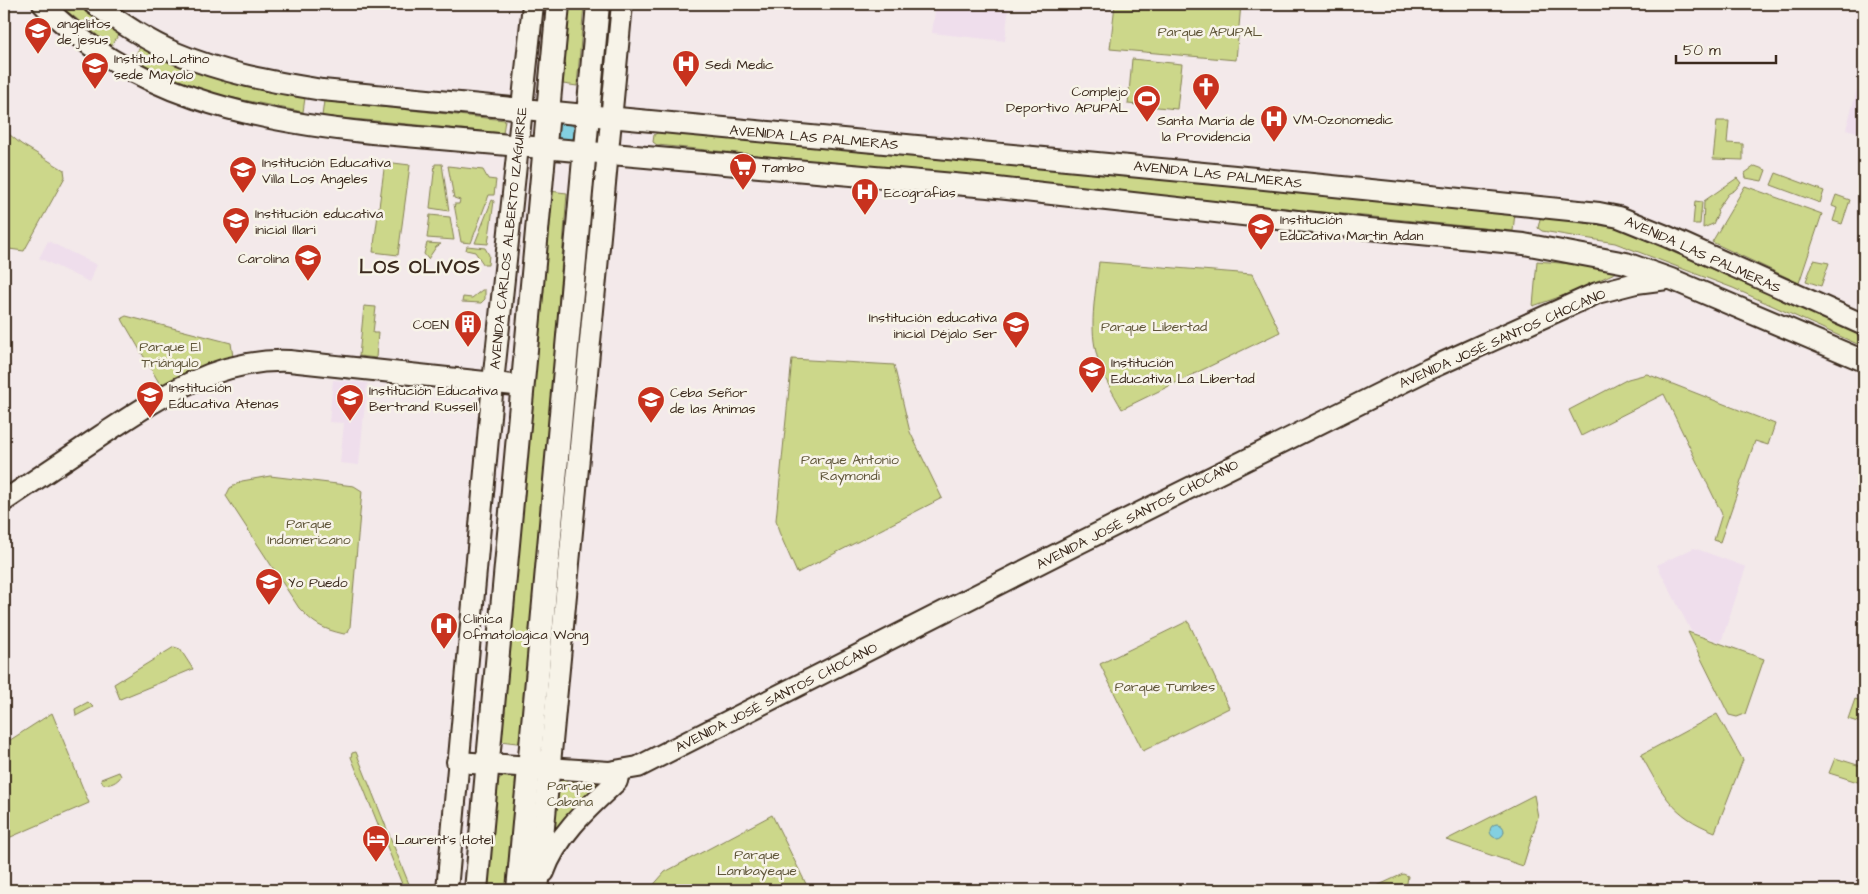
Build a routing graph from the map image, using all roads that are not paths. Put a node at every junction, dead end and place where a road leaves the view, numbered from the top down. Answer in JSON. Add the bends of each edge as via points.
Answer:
{"nodes":[{"id":1,"x":43,"y":4,"type":"edge"},
{"id":2,"x":94,"y":4,"type":"edge"},
{"id":3,"x":533,"y":4,"type":"edge"},
{"id":4,"x":558,"y":4,"type":"edge"},
{"id":5,"x":598,"y":4,"type":"edge"},
{"id":6,"x":622,"y":4,"type":"edge"},
{"id":7,"x":522,"y":110,"type":"junction"},
{"id":8,"x":549,"y":112,"type":"junction"},
{"id":9,"x":588,"y":116,"type":"junction"},
{"id":10,"x":611,"y":118,"type":"junction"},
{"id":11,"x":518,"y":146,"type":"junction"},
{"id":12,"x":545,"y":148,"type":"junction"},
{"id":13,"x":585,"y":152,"type":"junction"},
{"id":14,"x":608,"y":154,"type":"junction"},
{"id":15,"x":1671,"y":279,"type":"junction"},
{"id":16,"x":1864,"y":325,"type":"edge"},
{"id":17,"x":1864,"y":361,"type":"edge"},
{"id":18,"x":493,"y":383,"type":"junction"},
{"id":19,"x":523,"y":386,"type":"junction"},
{"id":20,"x":4,"y":500,"type":"edge"},
{"id":21,"x":457,"y":762,"type":"junction"},
{"id":22,"x":488,"y":765,"type":"junction"},
{"id":23,"x":540,"y":768,"type":"junction"},
{"id":24,"x":613,"y":772,"type":"junction"},
{"id":25,"x":446,"y":890,"type":"edge"},
{"id":26,"x":476,"y":890,"type":"edge"},
{"id":27,"x":531,"y":890,"type":"edge"}],
"edges":[{"from":1,"to":11,"type":"main road","via":[[92,48],[132,72],[186,97],[272,120]]},
{"from":2,"to":7,"type":"main road","name":"AVENIDA LAS PALMERAS","via":[[133,31],[175,53],[217,68],[322,90]]},
{"from":3,"to":7,"type":"main road","name":"AVENIDA CARLOS ALBERTO IZAGUIRRE"},
{"from":4,"to":8,"type":"main road","name":"AVENIDA CARLOS ALBERTO IZAGUIRRE"},
{"from":5,"to":9,"type":"main road"},
{"from":6,"to":10,"type":"main road"},
{"from":7,"to":8,"type":"main road","name":"AVENIDA LAS PALMERAS"},
{"from":7,"to":11,"type":"main road","name":"AVENIDA CARLOS ALBERTO IZAGUIRRE"},
{"from":8,"to":9,"type":"main road","name":"AVENIDA LAS PALMERAS"},
{"from":8,"to":12,"type":"main road","name":"AVENIDA CARLOS ALBERTO IZAGUIRRE"},
{"from":9,"to":10,"type":"main road","name":"AVENIDA LAS PALMERAS"},
{"from":9,"to":13,"type":"main road"},
{"from":10,"to":14,"type":"main road"},
{"from":10,"to":16,"type":"main road","name":"AVENIDA LAS PALMERAS","via":[[1599,213],[1619,217],[1666,236]]},
{"from":11,"to":12,"type":"main road"},
{"from":11,"to":18,"type":"main road","name":"AVENIDA CARLOS ALBERTO IZAGUIRRE"},
{"from":12,"to":13,"type":"main road"},
{"from":12,"to":19,"type":"main road","name":"AVENIDA CARLOS ALBERTO IZAGUIRRE"},
{"from":13,"to":14,"type":"main road"},
{"from":13,"to":23,"type":"main road"},
{"from":14,"to":15,"type":"main road","via":[[994,188],[1524,244],[1600,256]]},
{"from":14,"to":23,"type":"main road"},
{"from":15,"to":17,"type":"main road"},
{"from":15,"to":24,"type":"main road","name":"AVENIDA JOSÉ SANTOS CHOCANO","via":[[1636,283],[1597,293],[1429,369],[656,758]]},
{"from":18,"to":19,"type":"main road"},
{"from":18,"to":20,"type":"main road","via":[[289,361],[267,361],[219,371],[156,399]]},
{"from":18,"to":21,"type":"main road","name":"AVENIDA CARLOS ALBERTO IZAGUIRRE"},
{"from":19,"to":22,"type":"main road","name":"AVENIDA CARLOS ALBERTO IZAGUIRRE"},
{"from":21,"to":22,"type":"main road","name":"AVENIDA JOSÉ SANTOS CHOCANO"},
{"from":21,"to":25,"type":"main road","name":"AVENIDA CARLOS ALBERTO IZAGUIRRE"},
{"from":22,"to":23,"type":"main road","name":"AVENIDA JOSÉ SANTOS CHOCANO"},
{"from":22,"to":26,"type":"main road","name":"AVENIDA CARLOS ALBERTO IZAGUIRRE"},
{"from":23,"to":24,"type":"main road","name":"AVENIDA JOSÉ SANTOS CHOCANO"},
{"from":23,"to":27,"type":"main road"},
{"from":24,"to":27,"type":"main road","via":[[618,776],[617,781],[587,808],[563,837]]}]}
